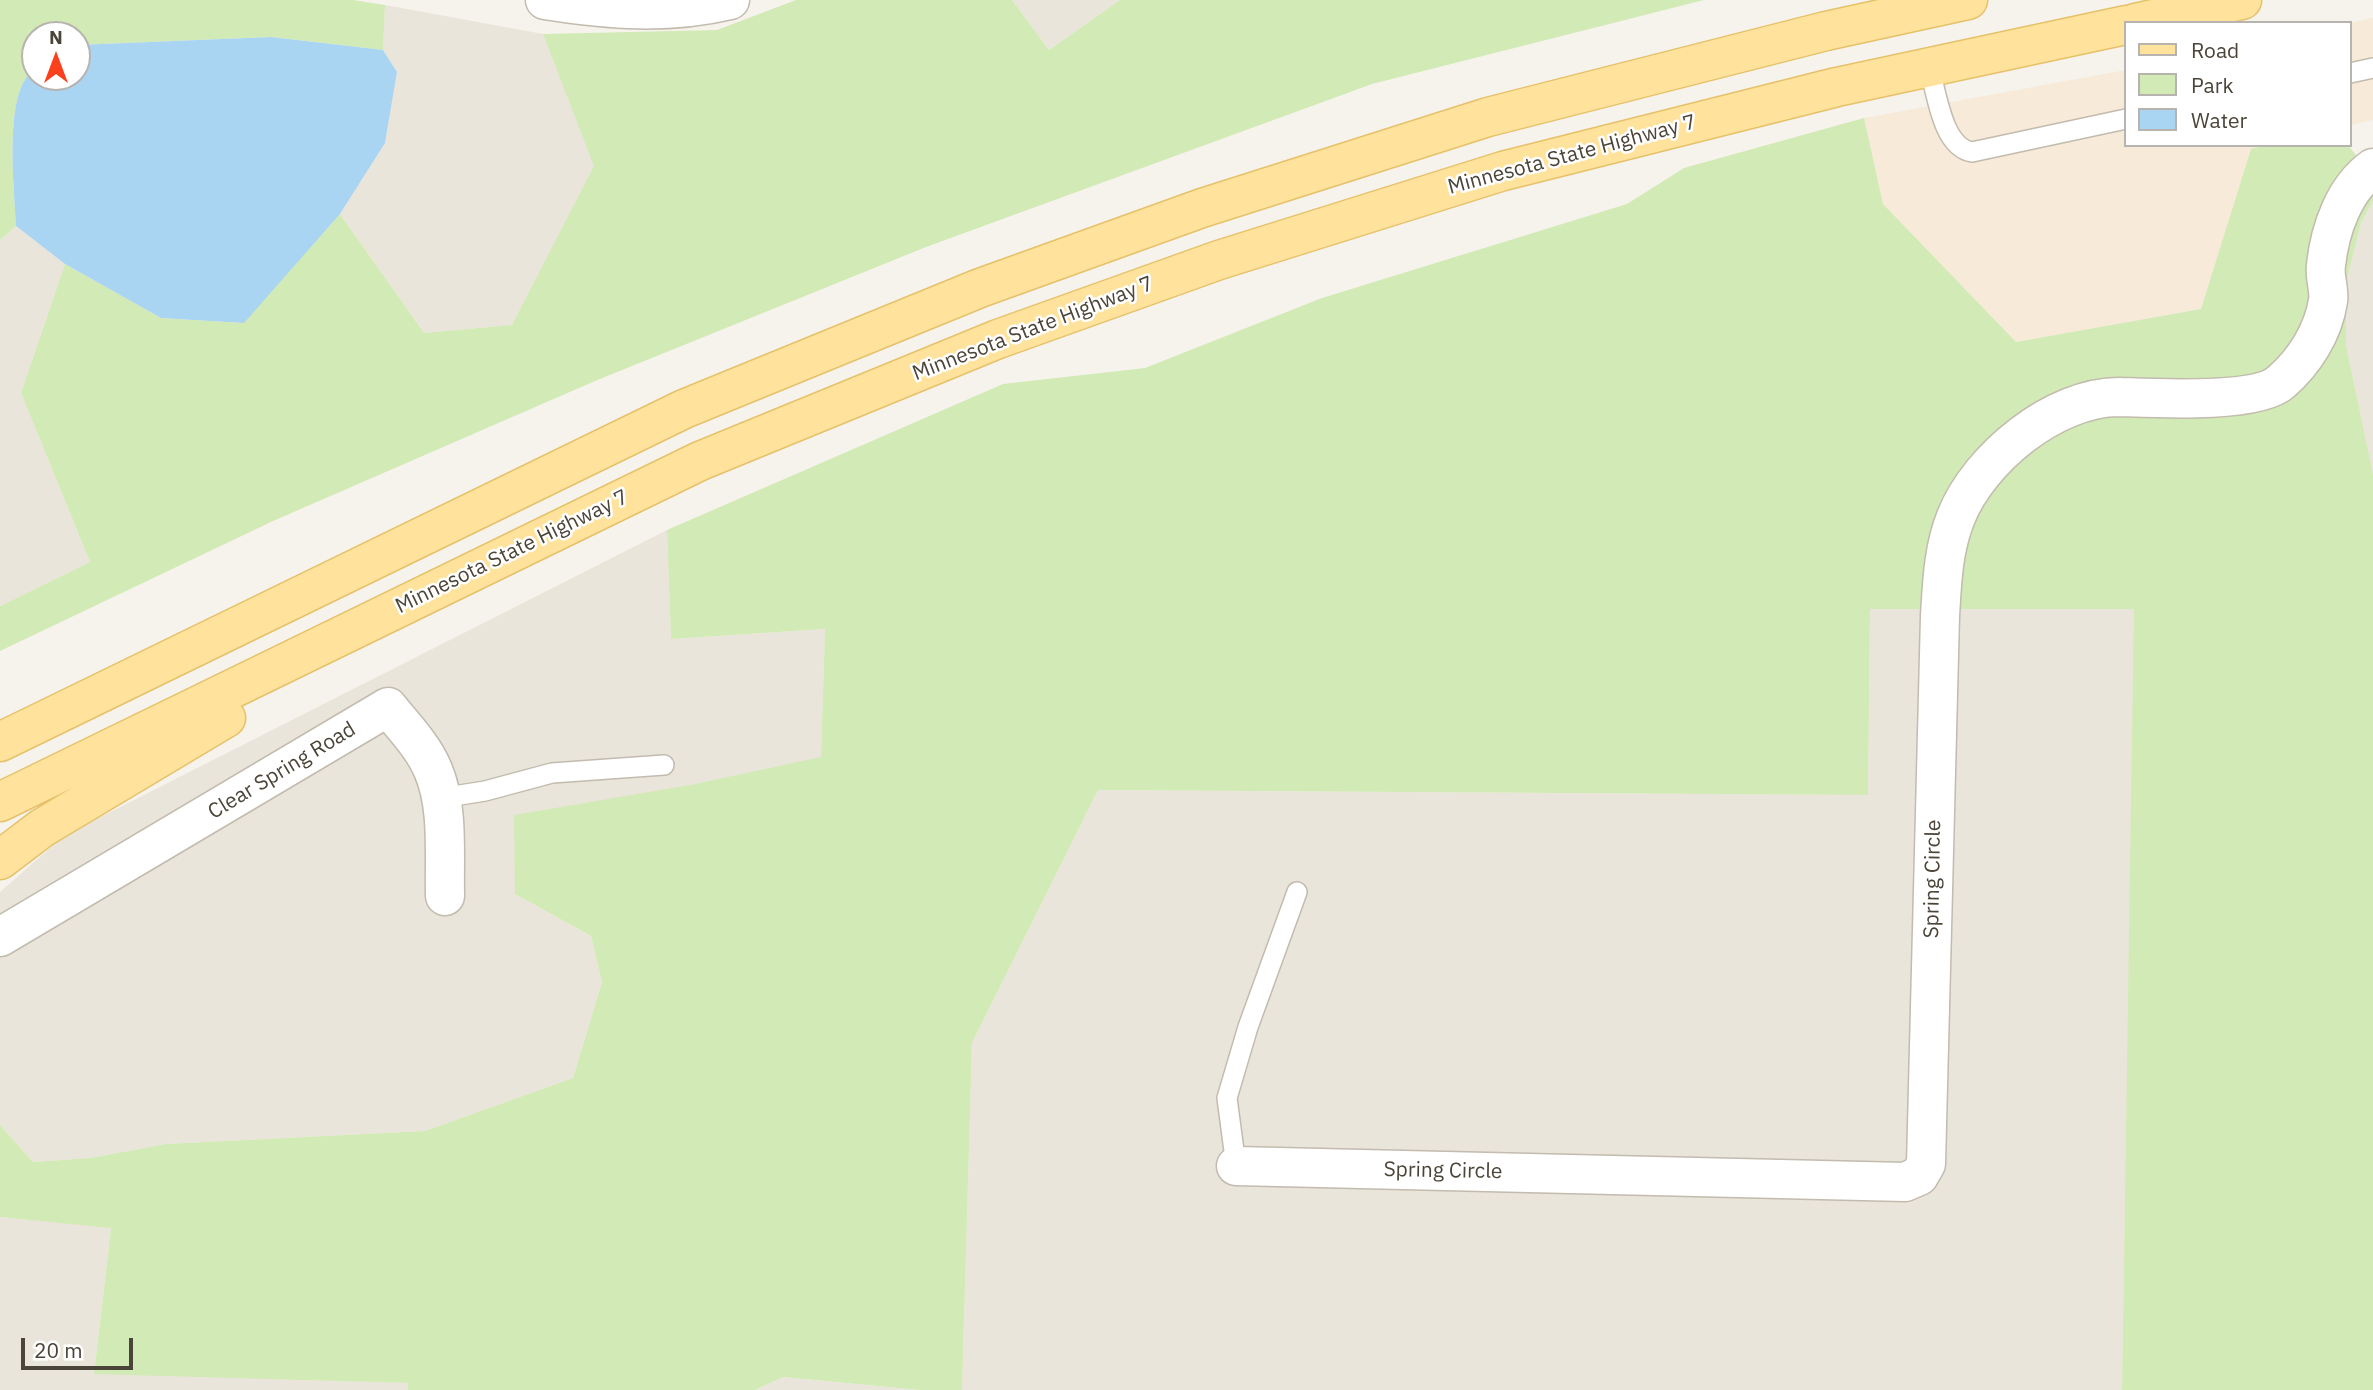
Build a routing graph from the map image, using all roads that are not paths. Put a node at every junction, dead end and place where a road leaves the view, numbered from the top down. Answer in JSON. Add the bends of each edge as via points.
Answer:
{"nodes":[{"id":1,"x":545,"y":0,"type":"edge"},
{"id":2,"x":730,"y":0,"type":"edge"},
{"id":3,"x":1968,"y":0,"type":"edge"},
{"id":4,"x":2226,"y":9,"type":"edge"},
{"id":5,"x":2148,"y":21,"type":"edge"},
{"id":6,"x":2124,"y":25,"type":"edge"},
{"id":7,"x":1929,"y":67,"type":"junction"},
{"id":8,"x":2373,"y":68,"type":"edge"},
{"id":9,"x":2352,"y":73,"type":"edge"},
{"id":10,"x":2124,"y":119,"type":"edge"},
{"id":11,"x":2373,"y":167,"type":"edge"},
{"id":12,"x":294,"y":659,"type":"junction"},
{"id":13,"x":0,"y":742,"type":"edge"},
{"id":14,"x":664,"y":765,"type":"dead end"},
{"id":15,"x":441,"y":798,"type":"junction"},
{"id":16,"x":0,"y":802,"type":"edge"},
{"id":17,"x":0,"y":860,"type":"edge"},
{"id":18,"x":1297,"y":892,"type":"dead end"},
{"id":19,"x":445,"y":895,"type":"dead end"},
{"id":20,"x":0,"y":937,"type":"edge"},
{"id":21,"x":1236,"y":1166,"type":"joint"}],
"edges":[{"from":1,"to":2,"type":"street","via":[[645,12]]},
{"from":3,"to":13,"type":"main road","via":[[1826,31],[1488,117],[1202,208],[980,288],[684,409]]},
{"from":4,"to":5,"type":"main road"},
{"from":6,"to":7,"type":"main road","name":"Minnesota State Highway 7"},
{"from":7,"to":10,"type":"lane","via":[[1951,141],[1961,150],[1972,152]]},
{"from":7,"to":12,"type":"main road","name":"Minnesota State Highway 7","via":[[1503,171],[1219,260],[1011,334],[700,461]]},
{"from":8,"to":9,"type":"lane"},
{"from":11,"to":21,"type":"street","name":"Spring Circle","via":[[2359,178],[2335,221],[2325,267],[2328,300],[2318,333],[2301,362],[2278,385],[2224,397],[2115,397],[2064,410],[2021,435],[1983,471],[1956,516],[1943,566],[1940,604],[1926,1164],[1919,1176],[1905,1182]]},
{"from":12,"to":16,"type":"main road","name":"Minnesota State Highway 7"},
{"from":12,"to":17,"type":"main road","via":[[265,695],[42,828]]},
{"from":14,"to":15,"type":"lane","via":[[552,773]]},
{"from":15,"to":19,"type":"street","name":"Clear Spring Road"},
{"from":15,"to":20,"type":"street","name":"Clear Spring Road","via":[[428,760],[388,707]]},
{"from":18,"to":21,"type":"lane","via":[[1227,1098]]}]}
